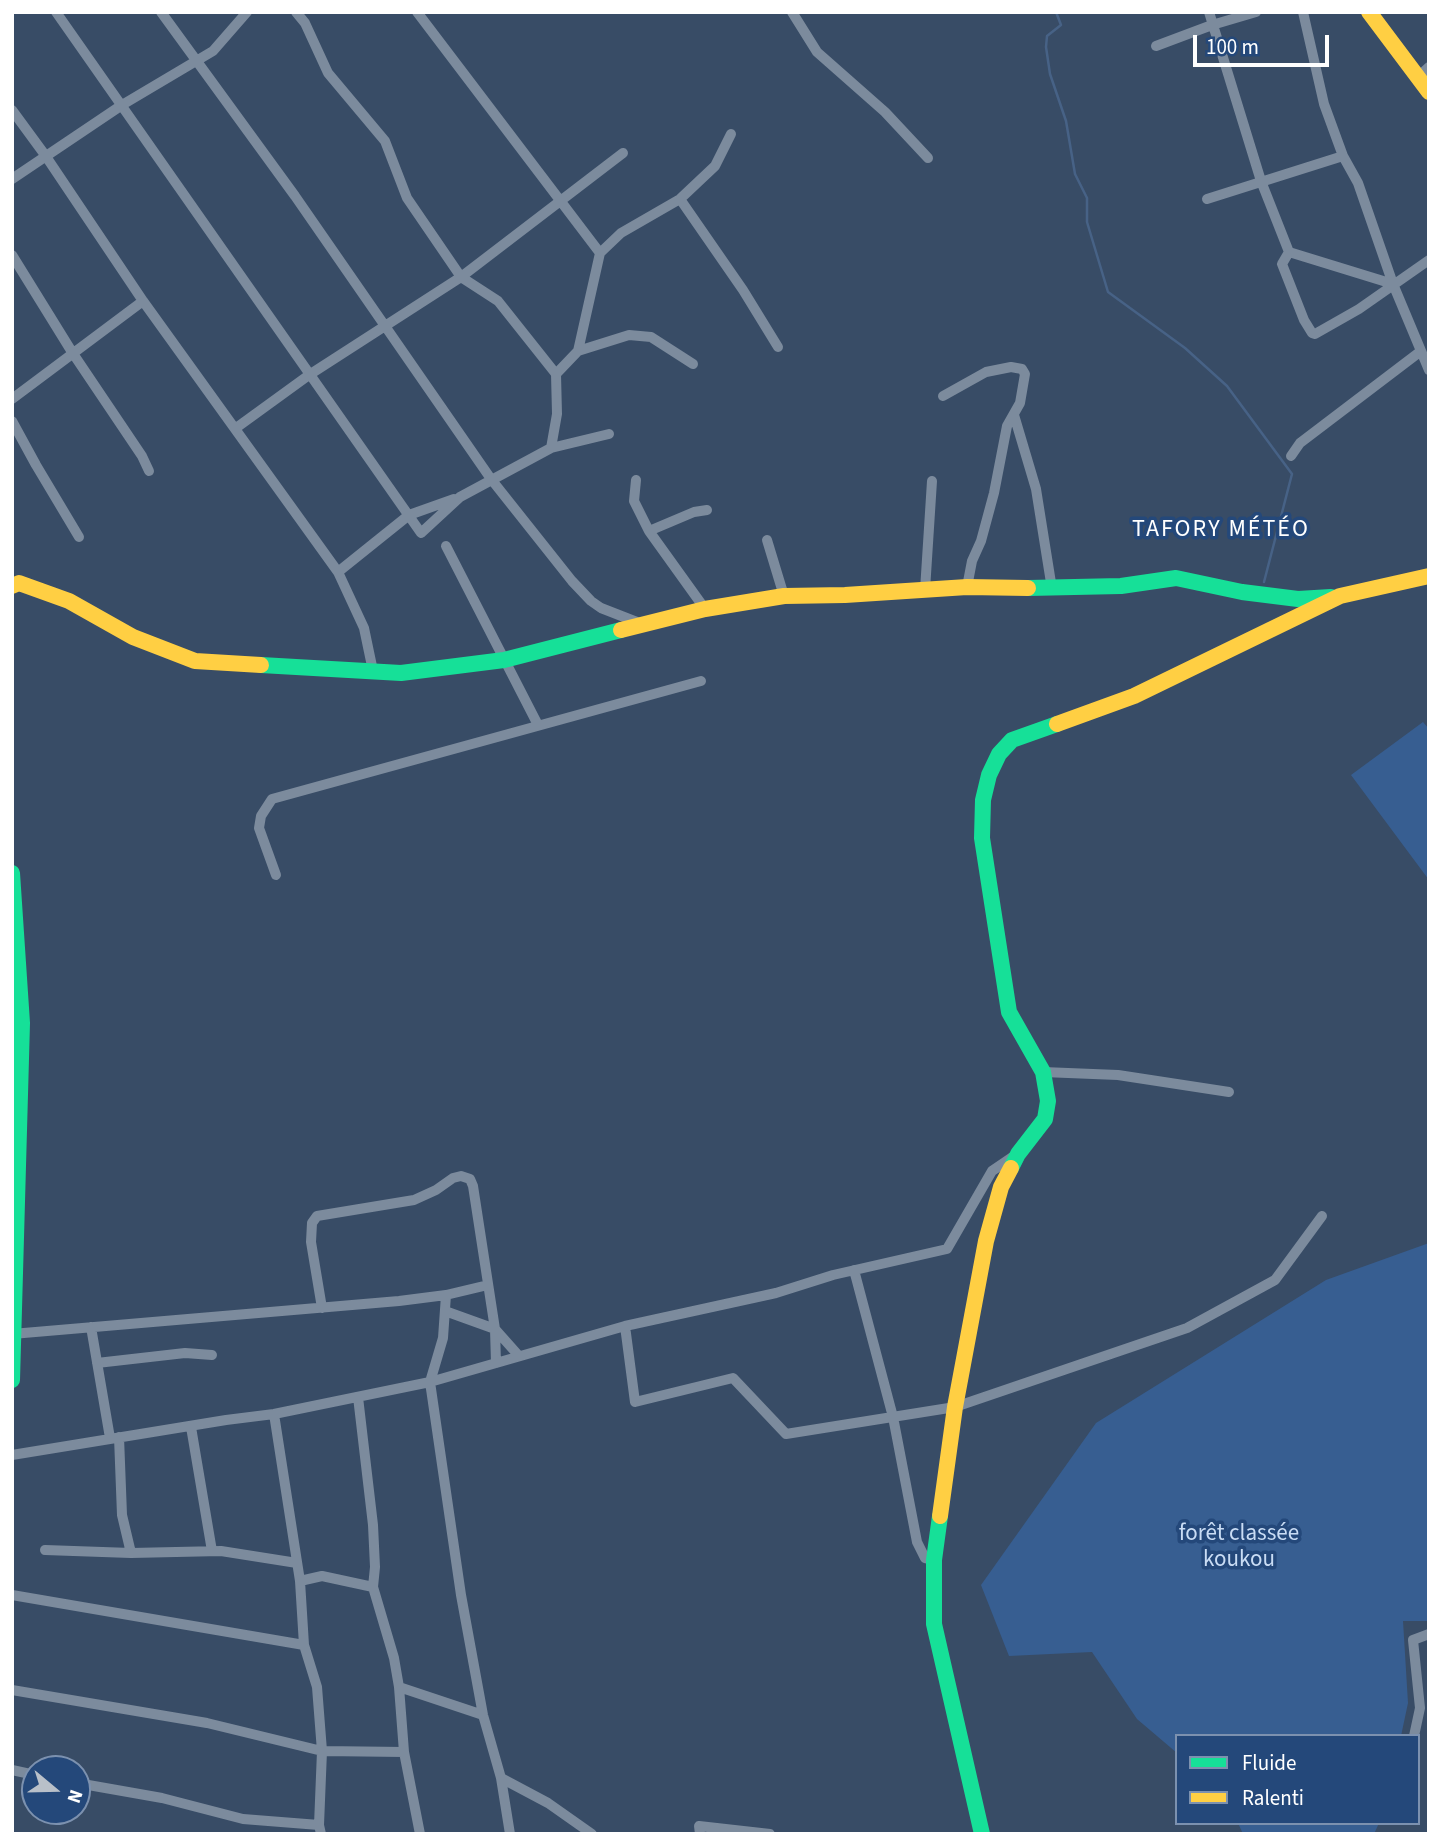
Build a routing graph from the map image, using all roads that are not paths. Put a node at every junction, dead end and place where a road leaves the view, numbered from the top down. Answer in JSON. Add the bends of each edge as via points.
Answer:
{"nodes":[{"id":1,"x":56,"y":12,"type":"edge"},
{"id":2,"x":161,"y":12,"type":"edge"},
{"id":3,"x":247,"y":12,"type":"edge"},
{"id":4,"x":296,"y":12,"type":"edge"},
{"id":5,"x":417,"y":12,"type":"edge"},
{"id":6,"x":792,"y":12,"type":"edge"},
{"id":7,"x":1209,"y":12,"type":"edge"},
{"id":8,"x":1256,"y":12,"type":"edge"},
{"id":9,"x":1303,"y":12,"type":"edge"},
{"id":10,"x":1369,"y":12,"type":"edge"},
{"id":11,"x":1212,"y":25,"type":"junction"},
{"id":12,"x":1156,"y":46,"type":"dead end"},
{"id":13,"x":198,"y":61,"type":"junction"},
{"id":14,"x":1423,"y":72,"type":"edge"},
{"id":15,"x":1429,"y":92,"type":"edge"},
{"id":16,"x":122,"y":105,"type":"junction"},
{"id":17,"x":12,"y":110,"type":"edge"},
{"id":18,"x":731,"y":134,"type":"dead end"},
{"id":19,"x":623,"y":153,"type":"dead end"},
{"id":20,"x":46,"y":155,"type":"junction"},
{"id":21,"x":1343,"y":156,"type":"junction"},
{"id":22,"x":928,"y":158,"type":"dead end"},
{"id":23,"x":12,"y":179,"type":"edge"},
{"id":24,"x":1261,"y":181,"type":"junction"},
{"id":25,"x":1207,"y":199,"type":"dead end"},
{"id":26,"x":680,"y":200,"type":"junction"},
{"id":27,"x":559,"y":203,"type":"junction"},
{"id":28,"x":1289,"y":252,"type":"junction"},
{"id":29,"x":600,"y":253,"type":"junction"},
{"id":30,"x":12,"y":255,"type":"edge"},
{"id":31,"x":1429,"y":260,"type":"edge"},
{"id":32,"x":461,"y":277,"type":"junction"},
{"id":33,"x":1393,"y":284,"type":"junction"},
{"id":34,"x":143,"y":301,"type":"junction"},
{"id":35,"x":385,"y":328,"type":"junction"},
{"id":36,"x":778,"y":346,"type":"dead end"},
{"id":37,"x":578,"y":351,"type":"junction"},
{"id":38,"x":1421,"y":351,"type":"junction"},
{"id":39,"x":72,"y":352,"type":"junction"},
{"id":40,"x":693,"y":364,"type":"dead end"},
{"id":41,"x":1429,"y":370,"type":"edge"},
{"id":42,"x":556,"y":374,"type":"junction"},
{"id":43,"x":309,"y":375,"type":"junction"},
{"id":44,"x":943,"y":396,"type":"dead end"},
{"id":45,"x":12,"y":399,"type":"edge"},
{"id":46,"x":1014,"y":415,"type":"junction"},
{"id":47,"x":12,"y":421,"type":"edge"},
{"id":48,"x":236,"y":428,"type":"junction"},
{"id":49,"x":609,"y":435,"type":"dead end"},
{"id":50,"x":551,"y":448,"type":"junction"},
{"id":51,"x":1291,"y":456,"type":"dead end"},
{"id":52,"x":149,"y":471,"type":"dead end"},
{"id":53,"x":491,"y":479,"type":"junction"},
{"id":54,"x":636,"y":480,"type":"dead end"},
{"id":55,"x":932,"y":481,"type":"dead end"},
{"id":56,"x":460,"y":497,"type":"junction"},
{"id":57,"x":707,"y":510,"type":"dead end"},
{"id":58,"x":409,"y":515,"type":"junction"},
{"id":59,"x":649,"y":531,"type":"junction"},
{"id":60,"x":79,"y":537,"type":"dead end"},
{"id":61,"x":767,"y":540,"type":"dead end"},
{"id":62,"x":446,"y":546,"type":"dead end"},
{"id":63,"x":338,"y":572,"type":"junction"},
{"id":64,"x":1429,"y":576,"type":"edge"},
{"id":65,"x":12,"y":586,"type":"edge"},
{"id":66,"x":967,"y":587,"type":"junction"},
{"id":67,"x":1052,"y":589,"type":"junction"},
{"id":68,"x":925,"y":590,"type":"junction"},
{"id":69,"x":783,"y":596,"type":"junction"},
{"id":70,"x":1340,"y":596,"type":"junction"},
{"id":71,"x":705,"y":609,"type":"junction"},
{"id":72,"x":642,"y":624,"type":"junction"},
{"id":73,"x":504,"y":660,"type":"junction"},
{"id":74,"x":373,"y":671,"type":"junction"},
{"id":75,"x":701,"y":681,"type":"dead end"},
{"id":76,"x":538,"y":724,"type":"junction"},
{"id":77,"x":12,"y":873,"type":"edge"},
{"id":78,"x":276,"y":875,"type":"dead end"},
{"id":79,"x":1043,"y":1072,"type":"junction"},
{"id":80,"x":1229,"y":1092,"type":"dead end"},
{"id":81,"x":1018,"y":1154,"type":"junction"},
{"id":82,"x":1322,"y":1216,"type":"dead end"},
{"id":83,"x":15,"y":1228,"type":"edge"},
{"id":84,"x":854,"y":1270,"type":"junction"},
{"id":85,"x":488,"y":1285,"type":"junction"},
{"id":86,"x":446,"y":1295,"type":"junction"},
{"id":87,"x":322,"y":1308,"type":"junction"},
{"id":88,"x":445,"y":1311,"type":"junction"},
{"id":89,"x":625,"y":1326,"type":"junction"},
{"id":90,"x":91,"y":1327,"type":"junction"},
{"id":91,"x":495,"y":1329,"type":"junction"},
{"id":92,"x":13,"y":1334,"type":"edge"},
{"id":93,"x":212,"y":1355,"type":"dead end"},
{"id":94,"x":519,"y":1356,"type":"junction"},
{"id":95,"x":97,"y":1363,"type":"junction"},
{"id":96,"x":496,"y":1363,"type":"junction"},
{"id":97,"x":12,"y":1380,"type":"edge"},
{"id":98,"x":430,"y":1382,"type":"junction"},
{"id":99,"x":358,"y":1397,"type":"junction"},
{"id":100,"x":955,"y":1407,"type":"junction"},
{"id":101,"x":274,"y":1414,"type":"junction"},
{"id":102,"x":893,"y":1417,"type":"junction"},
{"id":103,"x":191,"y":1427,"type":"junction"},
{"id":104,"x":114,"y":1437,"type":"junction"},
{"id":105,"x":12,"y":1455,"type":"edge"},
{"id":106,"x":45,"y":1550,"type":"dead end"},
{"id":107,"x":212,"y":1551,"type":"junction"},
{"id":108,"x":131,"y":1553,"type":"junction"},
{"id":109,"x":934,"y":1560,"type":"junction"},
{"id":110,"x":297,"y":1563,"type":"junction"},
{"id":111,"x":300,"y":1581,"type":"junction"},
{"id":112,"x":373,"y":1587,"type":"junction"},
{"id":113,"x":12,"y":1595,"type":"edge"},
{"id":114,"x":1429,"y":1633,"type":"edge"},
{"id":115,"x":304,"y":1645,"type":"junction"},
{"id":116,"x":399,"y":1687,"type":"junction"},
{"id":117,"x":12,"y":1689,"type":"edge"},
{"id":118,"x":483,"y":1716,"type":"junction"},
{"id":119,"x":1414,"y":1734,"type":"edge"},
{"id":120,"x":322,"y":1751,"type":"junction"},
{"id":121,"x":404,"y":1752,"type":"junction"},
{"id":122,"x":501,"y":1778,"type":"junction"},
{"id":123,"x":91,"y":1785,"type":"edge"},
{"id":124,"x":320,"y":1829,"type":"edge"},
{"id":125,"x":420,"y":1834,"type":"edge"},
{"id":126,"x":510,"y":1834,"type":"edge"},
{"id":127,"x":592,"y":1834,"type":"edge"},
{"id":128,"x":700,"y":1834,"type":"edge"},
{"id":129,"x":770,"y":1834,"type":"edge"},
{"id":130,"x":982,"y":1834,"type":"edge"}],
"edges":[{"from":1,"to":16,"type":"street"},
{"from":2,"to":13,"type":"street"},
{"from":3,"to":13,"type":"street","via":[[213,51]]},
{"from":4,"to":32,"type":"street","via":[[328,73],[385,141],[407,198]]},
{"from":5,"to":27,"type":"street"},
{"from":6,"to":22,"type":"street","via":[[817,52],[886,113]]},
{"from":7,"to":11,"type":"street"},
{"from":8,"to":11,"type":"street"},
{"from":9,"to":21,"type":"street","via":[[1324,104]]},
{"from":10,"to":14,"type":"main road"},
{"from":11,"to":12,"type":"street"},
{"from":11,"to":24,"type":"street"},
{"from":13,"to":16,"type":"street"},
{"from":13,"to":35,"type":"street"},
{"from":14,"to":15,"type":"main road"},
{"from":16,"to":20,"type":"street"},
{"from":16,"to":43,"type":"street"},
{"from":17,"to":20,"type":"street"},
{"from":18,"to":26,"type":"street","via":[[715,166]]},
{"from":19,"to":27,"type":"street"},
{"from":20,"to":23,"type":"street"},
{"from":20,"to":34,"type":"street"},
{"from":21,"to":24,"type":"street"},
{"from":21,"to":33,"type":"street","via":[[1358,183]]},
{"from":24,"to":25,"type":"street"},
{"from":24,"to":28,"type":"street"},
{"from":26,"to":29,"type":"street","via":[[621,233]]},
{"from":26,"to":36,"type":"street"},
{"from":27,"to":29,"type":"street"},
{"from":27,"to":32,"type":"street"},
{"from":28,"to":33,"type":"street"},
{"from":28,"to":33,"type":"street","via":[[1282,264],[1304,320],[1315,334]]},
{"from":29,"to":37,"type":"street"},
{"from":30,"to":39,"type":"street"},
{"from":31,"to":33,"type":"street"},
{"from":32,"to":35,"type":"street"},
{"from":32,"to":42,"type":"street","via":[[498,301]]},
{"from":33,"to":38,"type":"street"},
{"from":34,"to":39,"type":"street"},
{"from":34,"to":48,"type":"street"},
{"from":35,"to":43,"type":"street"},
{"from":35,"to":53,"type":"street"},
{"from":37,"to":40,"type":"street","via":[[629,335],[651,337]]},
{"from":37,"to":42,"type":"street"},
{"from":38,"to":41,"type":"street"},
{"from":38,"to":51,"type":"street","via":[[1300,443]]},
{"from":39,"to":45,"type":"street"},
{"from":39,"to":52,"type":"street"},
{"from":42,"to":50,"type":"street","via":[[557,414]]},
{"from":43,"to":48,"type":"street"},
{"from":43,"to":58,"type":"street"},
{"from":44,"to":46,"type":"street","via":[[986,372],[1022,369],[1020,403]]},
{"from":46,"to":66,"type":"street","via":[[1007,426],[994,493]]},
{"from":46,"to":67,"type":"street","via":[[1036,489]]},
{"from":47,"to":60,"type":"street"},
{"from":48,"to":63,"type":"street"},
{"from":49,"to":50,"type":"street"},
{"from":50,"to":53,"type":"street"},
{"from":53,"to":56,"type":"street"},
{"from":53,"to":72,"type":"street","via":[[591,601]]},
{"from":54,"to":59,"type":"street","via":[[634,501]]},
{"from":55,"to":68,"type":"street"},
{"from":56,"to":58,"type":"street"},
{"from":56,"to":58,"type":"street","via":[[421,533]]},
{"from":57,"to":59,"type":"street"},
{"from":58,"to":63,"type":"street"},
{"from":59,"to":71,"type":"street"},
{"from":61,"to":69,"type":"street"},
{"from":62,"to":73,"type":"street"},
{"from":63,"to":74,"type":"street","via":[[364,628]]},
{"from":64,"to":70,"type":"main road"},
{"from":65,"to":74,"type":"main road","via":[[19,583],[69,601],[133,637],[195,661]]},
{"from":66,"to":67,"type":"main road"},
{"from":66,"to":68,"type":"main road"},
{"from":67,"to":70,"type":"main road","via":[[1176,578],[1287,598]]},
{"from":68,"to":69,"type":"main road"},
{"from":69,"to":71,"type":"main road"},
{"from":70,"to":79,"type":"main road","via":[[1134,695],[1012,740],[999,754],[983,800],[982,838],[1009,1012]]},
{"from":71,"to":72,"type":"main road"},
{"from":72,"to":73,"type":"main road"},
{"from":73,"to":74,"type":"main road","via":[[401,673]]},
{"from":73,"to":76,"type":"street"},
{"from":75,"to":76,"type":"street"},
{"from":76,"to":78,"type":"street","via":[[272,799],[261,816],[260,828]]},
{"from":77,"to":83,"type":"main road","via":[[22,1023]]},
{"from":79,"to":80,"type":"street","via":[[1118,1075]]},
{"from":79,"to":81,"type":"main road","via":[[1048,1101],[1045,1119]]},
{"from":81,"to":84,"type":"street","via":[[992,1171],[947,1249]]},
{"from":81,"to":100,"type":"main road","via":[[1001,1187],[986,1241]]},
{"from":82,"to":100,"type":"street","via":[[1275,1280],[1187,1328]]},
{"from":83,"to":92,"type":"main road"},
{"from":84,"to":89,"type":"street","via":[[776,1293]]},
{"from":84,"to":102,"type":"street"},
{"from":85,"to":86,"type":"street"},
{"from":85,"to":87,"type":"street","via":[[473,1186],[461,1176],[414,1200],[317,1216],[311,1242]]},
{"from":85,"to":91,"type":"street"},
{"from":86,"to":87,"type":"street"},
{"from":86,"to":88,"type":"street"},
{"from":87,"to":90,"type":"street"},
{"from":88,"to":91,"type":"street"},
{"from":88,"to":98,"type":"street","via":[[443,1338]]},
{"from":89,"to":94,"type":"street"},
{"from":89,"to":102,"type":"street","via":[[635,1402],[733,1378],[786,1434]]},
{"from":90,"to":92,"type":"street"},
{"from":90,"to":95,"type":"street"},
{"from":91,"to":94,"type":"street"},
{"from":91,"to":96,"type":"street"},
{"from":92,"to":97,"type":"main road"},
{"from":93,"to":95,"type":"street","via":[[186,1353]]},
{"from":94,"to":96,"type":"street"},
{"from":95,"to":104,"type":"street"},
{"from":96,"to":98,"type":"street"},
{"from":98,"to":99,"type":"street"},
{"from":98,"to":118,"type":"street"},
{"from":99,"to":101,"type":"street"},
{"from":99,"to":112,"type":"street","via":[[373,1525]]},
{"from":100,"to":102,"type":"street"},
{"from":100,"to":109,"type":"main road"},
{"from":101,"to":103,"type":"street"},
{"from":101,"to":110,"type":"street"},
{"from":102,"to":109,"type":"street","via":[[917,1542],[925,1558]]},
{"from":103,"to":104,"type":"street"},
{"from":103,"to":107,"type":"street"},
{"from":104,"to":105,"type":"street"},
{"from":104,"to":108,"type":"street"},
{"from":106,"to":108,"type":"street"},
{"from":107,"to":108,"type":"street"},
{"from":107,"to":110,"type":"street"},
{"from":109,"to":130,"type":"main road","via":[[934,1624]]},
{"from":110,"to":111,"type":"street"},
{"from":111,"to":112,"type":"street","via":[[322,1576]]},
{"from":111,"to":115,"type":"street"},
{"from":112,"to":116,"type":"street"},
{"from":113,"to":115,"type":"street"},
{"from":114,"to":119,"type":"street","via":[[1413,1640],[1420,1708]]},
{"from":115,"to":120,"type":"street","via":[[317,1687]]},
{"from":116,"to":118,"type":"street"},
{"from":116,"to":121,"type":"street"},
{"from":117,"to":120,"type":"street","via":[[207,1723]]},
{"from":118,"to":122,"type":"street"},
{"from":120,"to":121,"type":"street"},
{"from":120,"to":124,"type":"street"},
{"from":121,"to":125,"type":"street"},
{"from":122,"to":126,"type":"street"},
{"from":122,"to":127,"type":"street"},
{"from":123,"to":124,"type":"street","via":[[243,1819]]},
{"from":128,"to":129,"type":"street","via":[[699,1826]]}]}
